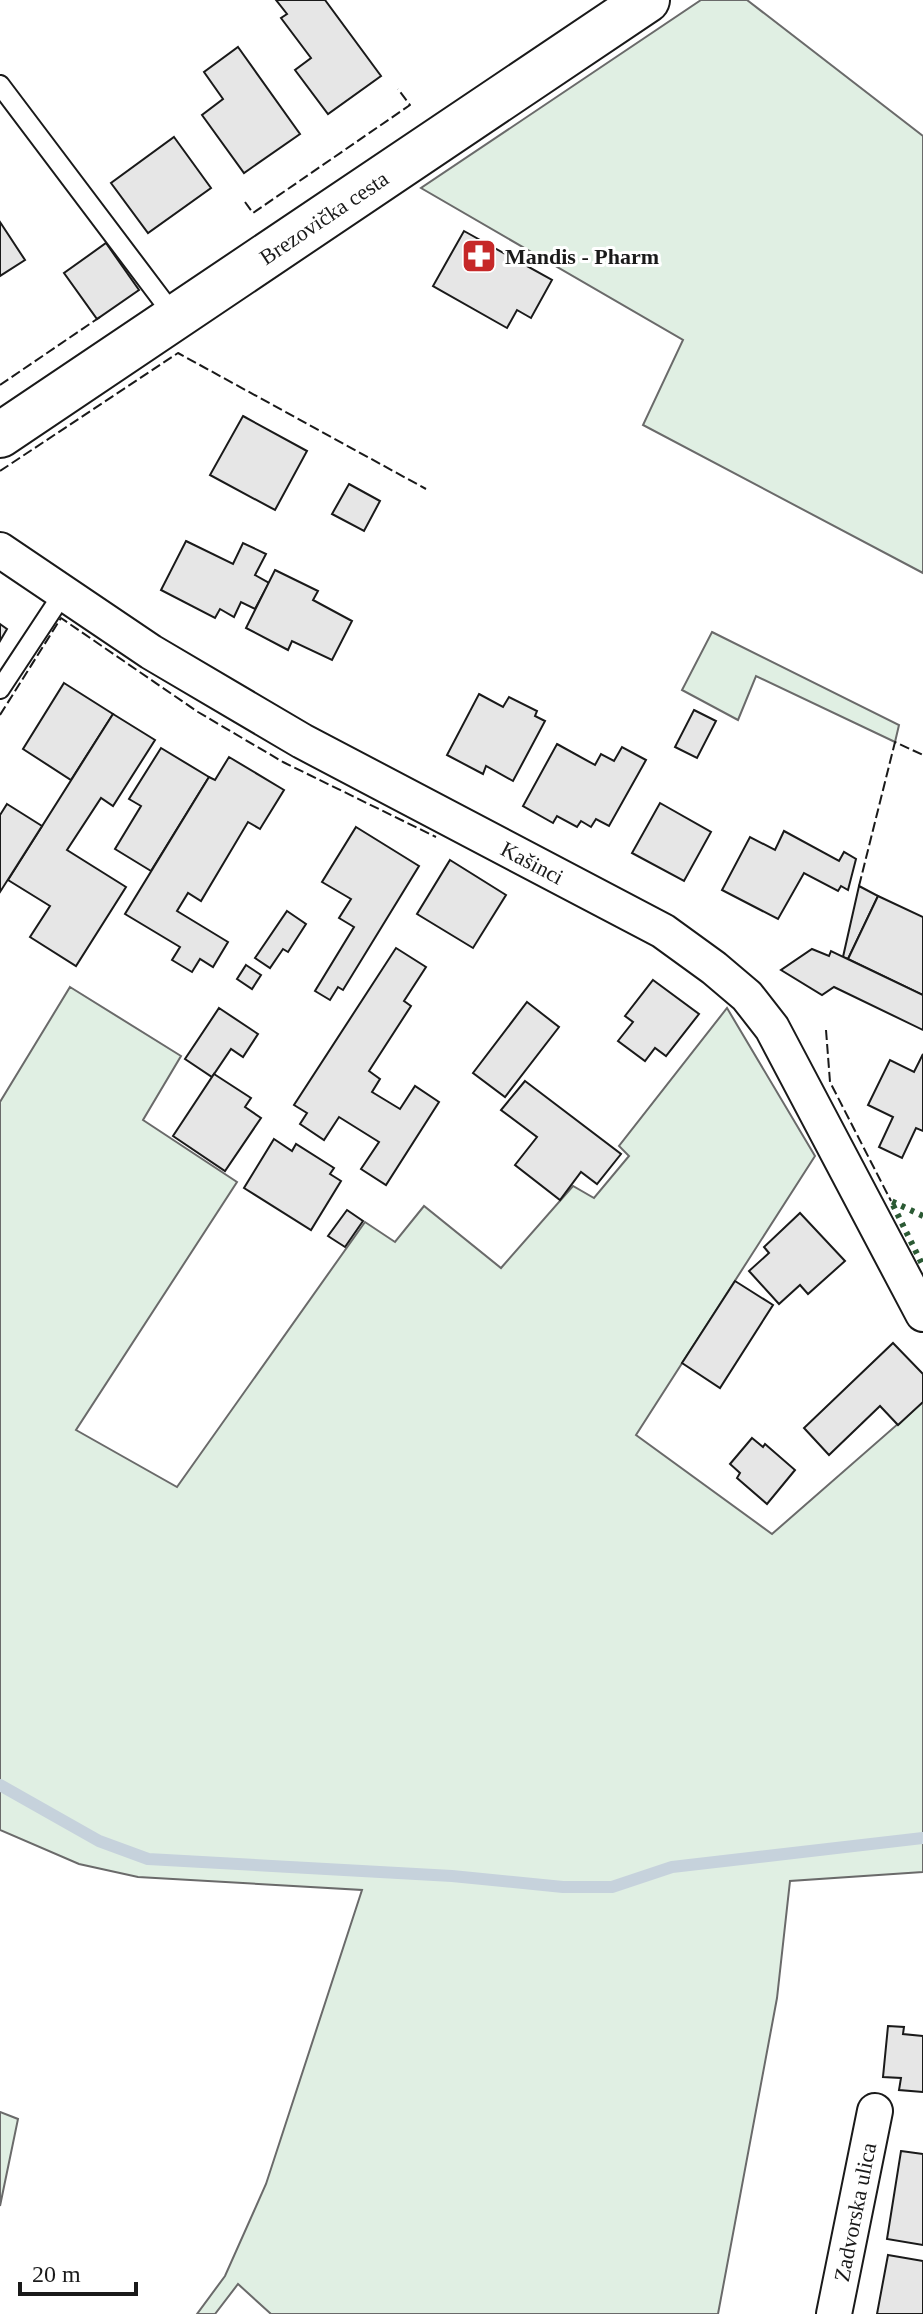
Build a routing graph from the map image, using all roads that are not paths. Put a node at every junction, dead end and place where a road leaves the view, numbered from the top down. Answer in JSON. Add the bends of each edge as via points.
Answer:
{"nodes":[{"id":1,"x":647,"y":0,"type":"edge"},
{"id":2,"x":0,"y":85,"type":"edge"},
{"id":3,"x":175,"y":317,"type":"junction"},
{"id":4,"x":0,"y":435,"type":"edge"},
{"id":5,"x":0,"y":550,"type":"edge"},
{"id":6,"x":64,"y":592,"type":"junction"},
{"id":7,"x":0,"y":689,"type":"edge"},
{"id":8,"x":923,"y":1314,"type":"edge"},
{"id":9,"x":875,"y":2111,"type":"dead end"},
{"id":10,"x":834,"y":2314,"type":"edge"}],
"edges":[{"from":1,"to":3,"type":"main road","name":"Brezovička cesta"},
{"from":2,"to":3,"type":"lane"},
{"from":3,"to":4,"type":"main road","name":"Brezovička cesta"},
{"from":5,"to":6,"type":"street","name":"Kašinci"},
{"from":6,"to":7,"type":"lane"},
{"from":6,"to":8,"type":"street","name":"Kašinci","via":[[151,652],[302,741],[663,931],[725,977],[772,1028]]},
{"from":9,"to":10,"type":"street","name":"Zadvorska ulica"}]}
